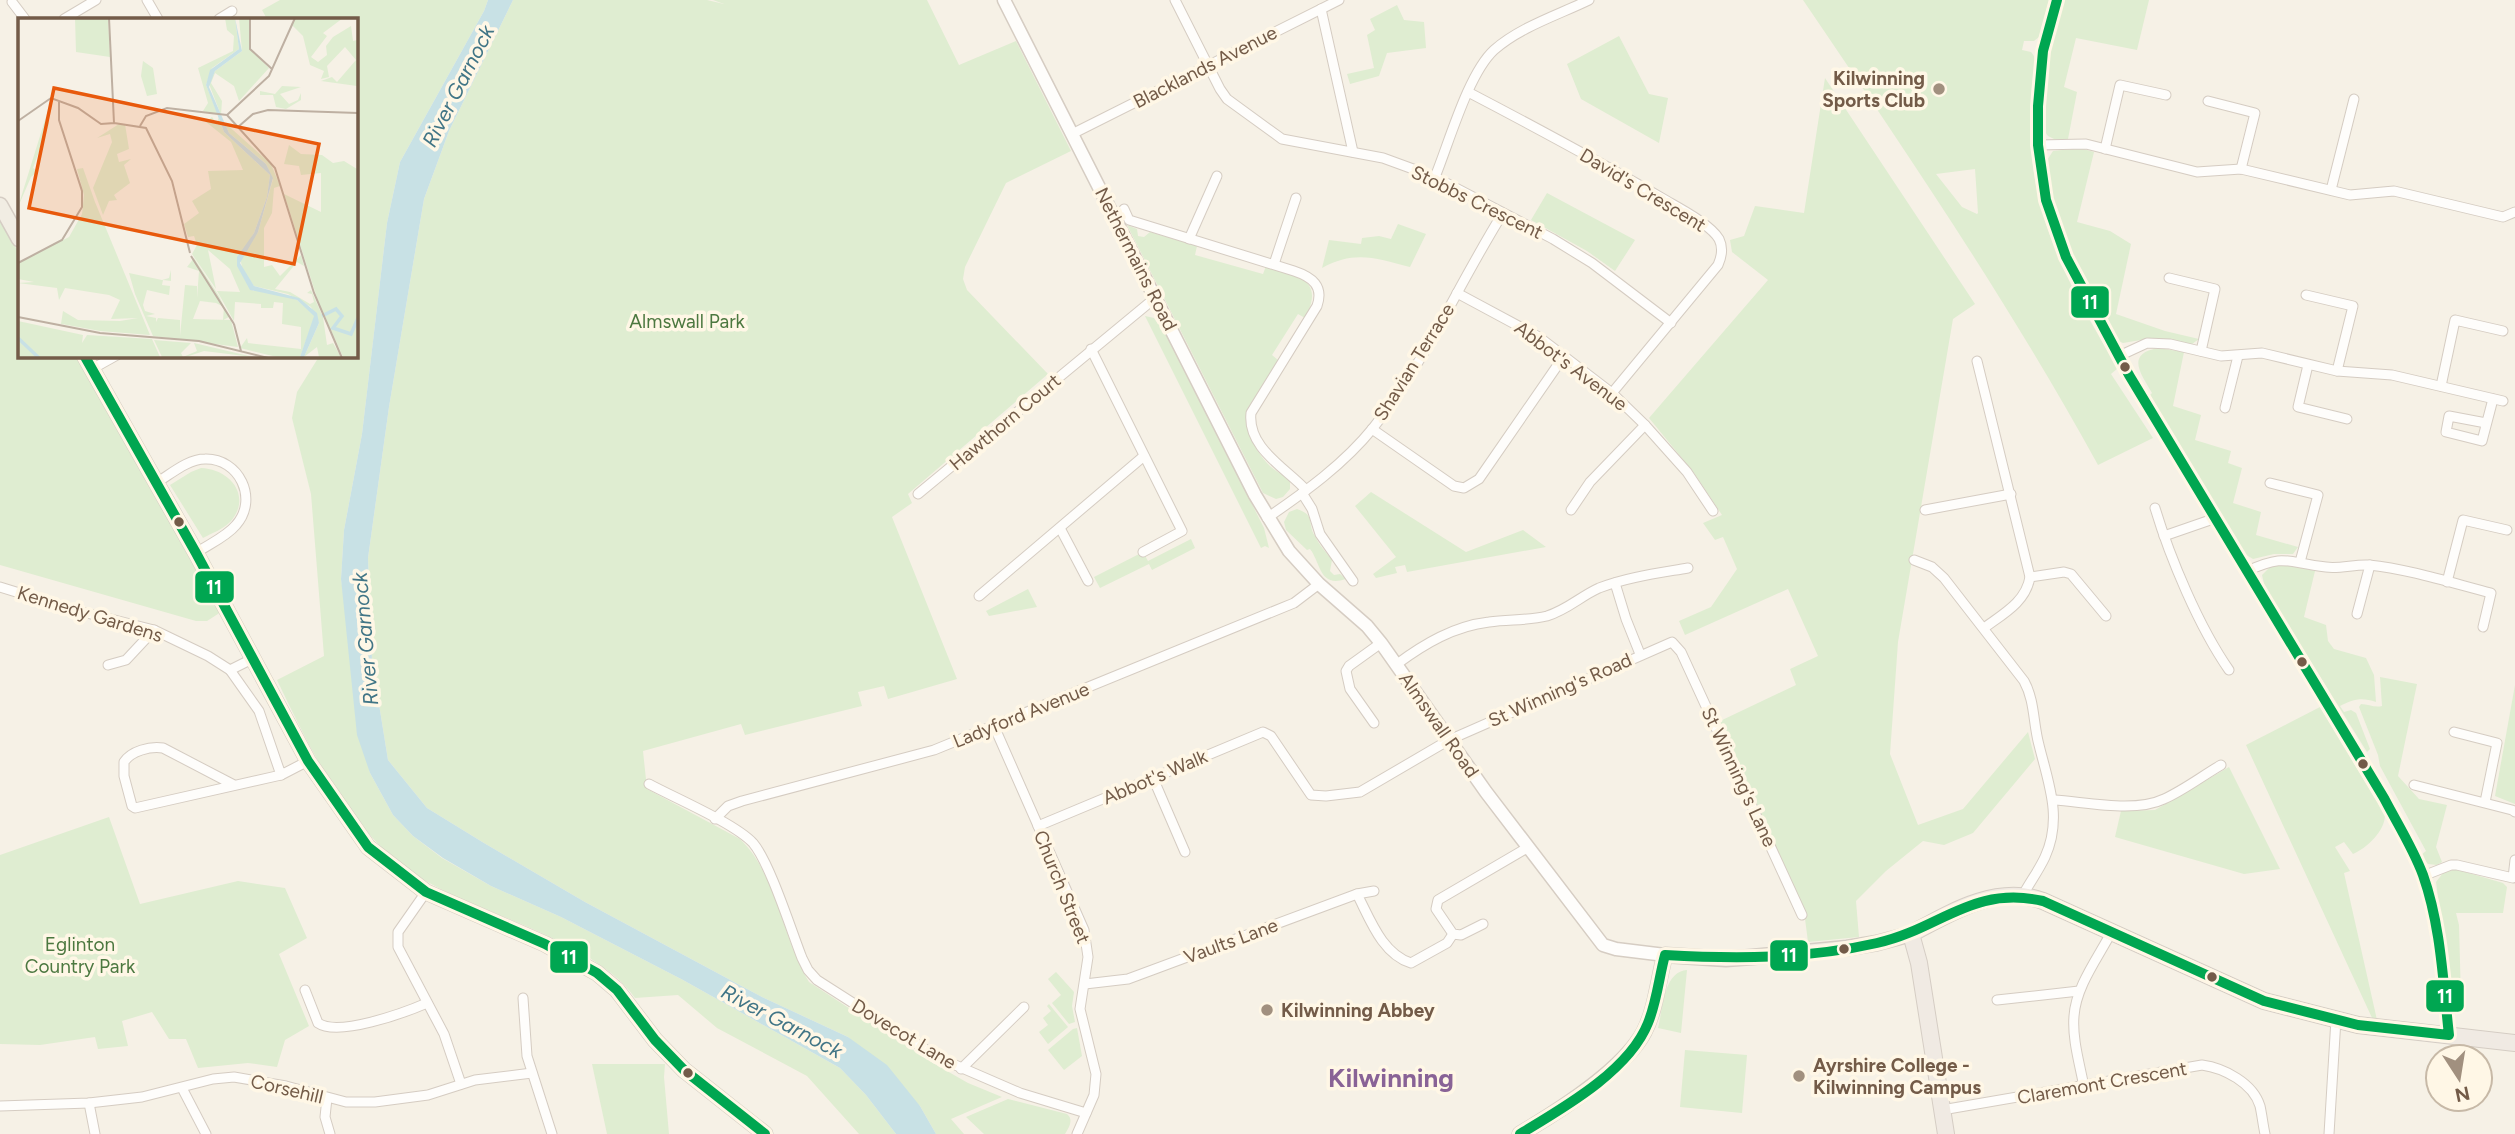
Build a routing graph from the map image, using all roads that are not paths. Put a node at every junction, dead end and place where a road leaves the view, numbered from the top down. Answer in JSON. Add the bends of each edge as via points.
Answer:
{"nodes":[{"id":1,"x":96,"y":0,"type":"edge"},
{"id":2,"x":147,"y":0,"type":"edge"},
{"id":3,"x":1004,"y":0,"type":"edge"},
{"id":4,"x":1175,"y":0,"type":"edge"},
{"id":5,"x":1339,"y":0,"type":"edge"},
{"id":6,"x":1589,"y":0,"type":"edge"},
{"id":7,"x":2057,"y":0,"type":"edge"},
{"id":8,"x":12,"y":2,"type":"edge"},
{"id":9,"x":1321,"y":9,"type":"junction"},
{"id":10,"x":232,"y":11,"type":"dead end"},
{"id":11,"x":24,"y":18,"type":"edge"},
{"id":12,"x":66,"y":18,"type":"edge"},
{"id":13,"x":157,"y":18,"type":"edge"},
{"id":14,"x":221,"y":18,"type":"edge"},
{"id":15,"x":1208,"y":66,"type":"junction"},
{"id":16,"x":1468,"y":92,"type":"junction"},
{"id":17,"x":2166,"y":96,"type":"dead end"},
{"id":18,"x":2354,"y":99,"type":"dead end"},
{"id":19,"x":2208,"y":101,"type":"dead end"},
{"id":20,"x":1072,"y":134,"type":"junction"},
{"id":21,"x":2038,"y":145,"type":"junction"},
{"id":22,"x":2105,"y":149,"type":"junction"},
{"id":23,"x":1353,"y":152,"type":"junction"},
{"id":24,"x":2241,"y":169,"type":"junction"},
{"id":25,"x":1217,"y":176,"type":"dead end"},
{"id":26,"x":1435,"y":177,"type":"junction"},
{"id":27,"x":2331,"y":190,"type":"junction"},
{"id":28,"x":1296,"y":198,"type":"dead end"},
{"id":29,"x":0,"y":205,"type":"edge"},
{"id":30,"x":1124,"y":209,"type":"dead end"},
{"id":31,"x":2515,"y":212,"type":"edge"},
{"id":32,"x":1503,"y":213,"type":"junction"},
{"id":33,"x":18,"y":237,"type":"edge"},
{"id":34,"x":1189,"y":239,"type":"junction"},
{"id":35,"x":1274,"y":264,"type":"junction"},
{"id":36,"x":2169,"y":278,"type":"dead end"},
{"id":37,"x":1457,"y":293,"type":"junction"},
{"id":38,"x":2306,"y":295,"type":"dead end"},
{"id":39,"x":1155,"y":298,"type":"junction"},
{"id":40,"x":1671,"y":323,"type":"junction"},
{"id":41,"x":2503,"y":331,"type":"dead end"},
{"id":42,"x":1091,"y":349,"type":"junction"},
{"id":43,"x":2201,"y":351,"type":"junction"},
{"id":44,"x":1564,"y":356,"type":"junction"},
{"id":45,"x":2119,"y":356,"type":"junction"},
{"id":46,"x":2238,"y":356,"type":"junction"},
{"id":47,"x":86,"y":357,"type":"edge"},
{"id":48,"x":113,"y":357,"type":"edge"},
{"id":49,"x":1977,"y":361,"type":"dead end"},
{"id":50,"x":2308,"y":365,"type":"junction"},
{"id":51,"x":92,"y":369,"type":"junction"},
{"id":52,"x":2337,"y":371,"type":"junction"},
{"id":53,"x":2441,"y":387,"type":"junction"},
{"id":54,"x":1612,"y":393,"type":"junction"},
{"id":55,"x":2225,"y":408,"type":"dead end"},
{"id":56,"x":2347,"y":419,"type":"dead end"},
{"id":57,"x":2486,"y":423,"type":"dead end"},
{"id":58,"x":1646,"y":425,"type":"junction"},
{"id":59,"x":1372,"y":429,"type":"junction"},
{"id":60,"x":1144,"y":456,"type":"junction"},
{"id":61,"x":156,"y":483,"type":"junction"},
{"id":62,"x":2270,"y":483,"type":"dead end"},
{"id":63,"x":1304,"y":492,"type":"junction"},
{"id":64,"x":918,"y":494,"type":"dead end"},
{"id":65,"x":2011,"y":494,"type":"junction"},
{"id":66,"x":2155,"y":508,"type":"dead end"},
{"id":67,"x":1572,"y":510,"type":"dead end"},
{"id":68,"x":1925,"y":510,"type":"dead end"},
{"id":69,"x":1713,"y":511,"type":"dead end"},
{"id":70,"x":1267,"y":518,"type":"junction"},
{"id":71,"x":2216,"y":518,"type":"junction"},
{"id":72,"x":1060,"y":528,"type":"junction"},
{"id":73,"x":2507,"y":530,"type":"dead end"},
{"id":74,"x":2164,"y":537,"type":"junction"},
{"id":75,"x":1143,"y":552,"type":"dead end"},
{"id":76,"x":196,"y":553,"type":"junction"},
{"id":77,"x":1914,"y":561,"type":"dead end"},
{"id":78,"x":2300,"y":562,"type":"junction"},
{"id":79,"x":2370,"y":565,"type":"junction"},
{"id":80,"x":1688,"y":568,"type":"dead end"},
{"id":81,"x":2247,"y":571,"type":"junction"},
{"id":82,"x":2030,"y":577,"type":"junction"},
{"id":83,"x":1088,"y":581,"type":"dead end"},
{"id":84,"x":1353,"y":581,"type":"dead end"},
{"id":85,"x":2447,"y":582,"type":"junction"},
{"id":86,"x":1615,"y":583,"type":"junction"},
{"id":87,"x":1319,"y":584,"type":"junction"},
{"id":88,"x":0,"y":587,"type":"edge"},
{"id":89,"x":979,"y":596,"type":"dead end"},
{"id":90,"x":2357,"y":614,"type":"dead end"},
{"id":91,"x":2106,"y":616,"type":"dead end"},
{"id":92,"x":2483,"y":627,"type":"dead end"},
{"id":93,"x":1984,"y":628,"type":"junction"},
{"id":94,"x":154,"y":630,"type":"junction"},
{"id":95,"x":1672,"y":642,"type":"joint"},
{"id":96,"x":1381,"y":643,"type":"junction"},
{"id":97,"x":1640,"y":654,"type":"junction"},
{"id":98,"x":254,"y":658,"type":"junction"},
{"id":99,"x":1397,"y":664,"type":"junction"},
{"id":100,"x":108,"y":665,"type":"dead end"},
{"id":101,"x":230,"y":670,"type":"junction"},
{"id":102,"x":2229,"y":670,"type":"dead end"},
{"id":103,"x":1374,"y":723,"type":"dead end"},
{"id":104,"x":994,"y":726,"type":"junction"},
{"id":105,"x":2454,"y":732,"type":"dead end"},
{"id":106,"x":1449,"y":740,"type":"junction"},
{"id":107,"x":308,"y":761,"type":"junction"},
{"id":108,"x":2221,"y":765,"type":"dead end"},
{"id":109,"x":282,"y":775,"type":"junction"},
{"id":110,"x":1153,"y":778,"type":"junction"},
{"id":111,"x":649,"y":784,"type":"dead end"},
{"id":112,"x":234,"y":785,"type":"junction"},
{"id":113,"x":2414,"y":785,"type":"dead end"},
{"id":114,"x":1307,"y":792,"type":"joint"},
{"id":115,"x":2054,"y":800,"type":"junction"},
{"id":116,"x":2485,"y":802,"type":"junction"},
{"id":117,"x":2515,"y":812,"type":"edge"},
{"id":118,"x":715,"y":819,"type":"junction"},
{"id":119,"x":1038,"y":826,"type":"junction"},
{"id":120,"x":1527,"y":848,"type":"junction"},
{"id":121,"x":1185,"y":852,"type":"dead end"},
{"id":122,"x":2515,"y":860,"type":"edge"},
{"id":123,"x":2423,"y":876,"type":"junction"},
{"id":124,"x":1374,"y":891,"type":"dead end"},
{"id":125,"x":426,"y":892,"type":"junction"},
{"id":126,"x":1357,"y":894,"type":"junction"},
{"id":127,"x":2023,"y":895,"type":"junction"},
{"id":128,"x":1802,"y":915,"type":"dead end"},
{"id":129,"x":1483,"y":924,"type":"dead end"},
{"id":130,"x":2112,"y":932,"type":"junction"},
{"id":131,"x":1453,"y":934,"type":"junction"},
{"id":132,"x":1911,"y":934,"type":"junction"},
{"id":133,"x":1665,"y":955,"type":"junction"},
{"id":134,"x":1085,"y":984,"type":"junction"},
{"id":135,"x":305,"y":990,"type":"dead end"},
{"id":136,"x":2079,"y":991,"type":"junction"},
{"id":137,"x":523,"y":998,"type":"dead end"},
{"id":138,"x":1997,"y":1000,"type":"dead end"},
{"id":139,"x":426,"y":1003,"type":"junction"},
{"id":140,"x":1024,"y":1007,"type":"dead end"},
{"id":141,"x":2336,"y":1019,"type":"junction"},
{"id":142,"x":2449,"y":1035,"type":"junction"},
{"id":143,"x":2515,"y":1043,"type":"edge"},
{"id":144,"x":961,"y":1069,"type":"junction"},
{"id":145,"x":532,"y":1073,"type":"junction"},
{"id":146,"x":461,"y":1084,"type":"junction"},
{"id":147,"x":2084,"y":1087,"type":"junction"},
{"id":148,"x":182,"y":1088,"type":"junction"},
{"id":149,"x":327,"y":1098,"type":"junction"},
{"id":150,"x":89,"y":1103,"type":"junction"},
{"id":151,"x":0,"y":1106,"type":"edge"},
{"id":152,"x":1942,"y":1110,"type":"junction"},
{"id":153,"x":1086,"y":1113,"type":"junction"},
{"id":154,"x":95,"y":1134,"type":"edge"},
{"id":155,"x":206,"y":1134,"type":"edge"},
{"id":156,"x":330,"y":1134,"type":"edge"},
{"id":157,"x":552,"y":1134,"type":"edge"},
{"id":158,"x":765,"y":1134,"type":"edge"},
{"id":159,"x":1077,"y":1134,"type":"edge"},
{"id":160,"x":1520,"y":1134,"type":"edge"},
{"id":161,"x":1946,"y":1134,"type":"edge"},
{"id":162,"x":2265,"y":1134,"type":"edge"},
{"id":163,"x":2329,"y":1134,"type":"edge"}],
"edges":[{"from":1,"to":12,"type":"street"},
{"from":2,"to":13,"type":"street"},
{"from":3,"to":20,"type":"main road","name":"Nethermains Road"},
{"from":4,"to":15,"type":"street","name":"Stobbs Crescent"},
{"from":5,"to":9,"type":"street","name":"Blacklands Avenue"},
{"from":6,"to":16,"type":"street","via":[[1493,51]]},
{"from":7,"to":21,"type":"street","via":[[2043,51]]},
{"from":8,"to":11,"type":"street"},
{"from":9,"to":15,"type":"street","name":"Blacklands Avenue"},
{"from":9,"to":23,"type":"street"},
{"from":10,"to":14,"type":"street"},
{"from":15,"to":20,"type":"street","name":"Blacklands Avenue"},
{"from":15,"to":23,"type":"street","name":"Stobbs Crescent","via":[[1227,99],[1273,134]]},
{"from":16,"to":26,"type":"street"},
{"from":16,"to":40,"type":"street","name":"David's Crescent","via":[[1624,176],[1716,235],[1722,250],[1718,265]]},
{"from":17,"to":22,"type":"street","via":[[2120,85]]},
{"from":18,"to":27,"type":"street"},
{"from":19,"to":24,"type":"street","via":[[2255,113]]},
{"from":20,"to":39,"type":"main road","name":"Nethermains Road"},
{"from":21,"to":22,"type":"street","via":[[2074,142]]},
{"from":21,"to":45,"type":"street","via":[[2056,232]]},
{"from":22,"to":24,"type":"street","via":[[2197,172]]},
{"from":23,"to":26,"type":"street","name":"Stobbs Crescent"},
{"from":24,"to":27,"type":"street"},
{"from":25,"to":34,"type":"street"},
{"from":26,"to":32,"type":"street","name":"Stobbs Crescent"},
{"from":27,"to":31,"type":"street","via":[[2350,195],[2394,191],[2502,217]]},
{"from":28,"to":35,"type":"street"},
{"from":29,"to":33,"type":"main road"},
{"from":30,"to":34,"type":"street","via":[[1129,220]]},
{"from":32,"to":37,"type":"street","name":"Shavian Terrace"},
{"from":32,"to":40,"type":"street","name":"Stobbs Crescent","via":[[1592,263]]},
{"from":34,"to":35,"type":"street"},
{"from":35,"to":63,"type":"street","via":[[1309,276],[1319,289],[1319,301],[1251,413],[1250,424],[1272,461]]},
{"from":36,"to":43,"type":"street","via":[[2215,289]]},
{"from":37,"to":44,"type":"street","name":"Abbot's Avenue","via":[[1539,337]]},
{"from":37,"to":59,"type":"street","name":"Shavian Terrace"},
{"from":38,"to":52,"type":"street","via":[[2353,306]]},
{"from":39,"to":42,"type":"street","name":"Hawthorn Court"},
{"from":39,"to":70,"type":"main road","name":"Nethermains Road"},
{"from":40,"to":54,"type":"street","name":"David's Crescent"},
{"from":41,"to":53,"type":"street","via":[[2455,320]]},
{"from":42,"to":60,"type":"street"},
{"from":42,"to":64,"type":"street","name":"Hawthorn Court"},
{"from":43,"to":45,"type":"street","via":[[2147,343]]},
{"from":43,"to":46,"type":"street"},
{"from":44,"to":54,"type":"street","name":"Abbot's Avenue"},
{"from":44,"to":59,"type":"street","via":[[1479,479],[1464,488],[1454,486]]},
{"from":45,"to":71,"type":"street"},
{"from":46,"to":50,"type":"street","via":[[2262,353]]},
{"from":46,"to":55,"type":"street"},
{"from":47,"to":51,"type":"main road"},
{"from":48,"to":51,"type":"street"},
{"from":49,"to":65,"type":"street"},
{"from":50,"to":52,"type":"street"},
{"from":50,"to":56,"type":"street","via":[[2298,407]]},
{"from":51,"to":61,"type":"main road"},
{"from":52,"to":53,"type":"street","via":[[2392,374]]},
{"from":53,"to":57,"type":"street","via":[[2498,400]]},
{"from":54,"to":58,"type":"street","name":"Abbot's Avenue"},
{"from":58,"to":67,"type":"street","name":"Abbot's Avenue","via":[[1590,482]]},
{"from":58,"to":69,"type":"street","name":"Abbot's Avenue"},
{"from":59,"to":63,"type":"street","name":"Shavian Terrace"},
{"from":60,"to":72,"type":"street"},
{"from":60,"to":75,"type":"street","via":[[1182,531]]},
{"from":61,"to":76,"type":"main road"},
{"from":61,"to":76,"type":"street","via":[[202,459],[228,464],[238,474],[244,485],[244,511],[228,532]]},
{"from":62,"to":78,"type":"street","via":[[2318,495]]},
{"from":63,"to":70,"type":"street","name":"Shavian Terrace"},
{"from":63,"to":84,"type":"street","via":[[1320,534]]},
{"from":65,"to":68,"type":"street"},
{"from":65,"to":82,"type":"street"},
{"from":66,"to":74,"type":"street"},
{"from":70,"to":87,"type":"main road","name":"Almswall Road"},
{"from":71,"to":74,"type":"street"},
{"from":71,"to":81,"type":"street"},
{"from":72,"to":83,"type":"street"},
{"from":72,"to":89,"type":"street"},
{"from":73,"to":85,"type":"street","via":[[2463,520]]},
{"from":74,"to":102,"type":"street","via":[[2212,646]]},
{"from":76,"to":98,"type":"main road"},
{"from":77,"to":93,"type":"street","via":[[1938,571]]},
{"from":78,"to":79,"type":"street","via":[[2332,567]]},
{"from":78,"to":81,"type":"street","via":[[2274,560]]},
{"from":79,"to":85,"type":"street"},
{"from":79,"to":90,"type":"street"},
{"from":80,"to":86,"type":"street"},
{"from":81,"to":123,"type":"street","via":[[2384,799]]},
{"from":82,"to":91,"type":"street","via":[[2071,574]]},
{"from":82,"to":93,"type":"street","via":[[2018,603]]},
{"from":85,"to":92,"type":"street","via":[[2491,593]]},
{"from":86,"to":97,"type":"street"},
{"from":86,"to":99,"type":"street","via":[[1550,615],[1453,631]]},
{"from":87,"to":96,"type":"main road","name":"Almswall Road"},
{"from":87,"to":104,"type":"street","name":"Ladyford Avenue","via":[[1294,603]]},
{"from":88,"to":94,"type":"street","name":"Kennedy Gardens"},
{"from":93,"to":115,"type":"street","via":[[2028,688]]},
{"from":94,"to":100,"type":"street","via":[[126,660]]},
{"from":94,"to":101,"type":"street","name":"Kennedy Gardens"},
{"from":95,"to":97,"type":"street","name":"St Winning's Road"},
{"from":95,"to":128,"type":"street","name":"St Winning's Lane","via":[[1681,652]]},
{"from":96,"to":99,"type":"main road","name":"Almswall Road"},
{"from":96,"to":103,"type":"street","via":[[1346,671],[1350,689]]},
{"from":97,"to":106,"type":"street","name":"St Winning's Road"},
{"from":98,"to":101,"type":"street"},
{"from":98,"to":107,"type":"main road"},
{"from":99,"to":106,"type":"main road","name":"Almswall Road"},
{"from":101,"to":109,"type":"street","via":[[265,724]]},
{"from":104,"to":118,"type":"street","name":"Ladyford Avenue","via":[[934,750],[735,803]]},
{"from":104,"to":119,"type":"street","name":"Church Street"},
{"from":105,"to":116,"type":"street","via":[[2497,743]]},
{"from":106,"to":114,"type":"street","name":"St Winning's Road","via":[[1360,792],[1317,797]]},
{"from":106,"to":120,"type":"main road","name":"Almswall Road"},
{"from":107,"to":109,"type":"street"},
{"from":107,"to":125,"type":"main road","via":[[368,847]]},
{"from":108,"to":115,"type":"street","via":[[2163,800],[2147,804]]},
{"from":109,"to":112,"type":"street"},
{"from":110,"to":114,"type":"street","name":"Abbot's Walk","via":[[1267,733]]},
{"from":110,"to":119,"type":"street","name":"Abbot's Walk"},
{"from":110,"to":121,"type":"street"},
{"from":111,"to":118,"type":"street"},
{"from":112,"to":112,"type":"street","via":[[135,808],[124,762],[132,754],[163,748]]},
{"from":113,"to":116,"type":"street"},
{"from":115,"to":127,"type":"street","via":[[2047,854]]},
{"from":116,"to":117,"type":"street"},
{"from":118,"to":144,"type":"street","name":"Dovecot Lane","via":[[752,842],[758,851],[808,970],[817,980]]},
{"from":119,"to":134,"type":"street","name":"Church Street","via":[[1086,936]]},
{"from":120,"to":131,"type":"street","via":[[1438,900],[1436,909]]},
{"from":120,"to":133,"type":"main road","name":"Almswall Road","via":[[1600,942],[1616,950]]},
{"from":122,"to":123,"type":"street","via":[[2513,878],[2457,865]]},
{"from":123,"to":142,"type":"street","via":[[2439,950]]},
{"from":124,"to":126,"type":"street","name":"Vaults Lane"},
{"from":125,"to":139,"type":"street","via":[[397,937]]},
{"from":125,"to":158,"type":"main road","via":[[545,944],[597,974],[617,990],[684,1070]]},
{"from":126,"to":131,"type":"street","via":[[1383,943],[1402,960],[1411,963],[1447,943]]},
{"from":126,"to":134,"type":"street","name":"Vaults Lane","via":[[1128,979]]},
{"from":127,"to":130,"type":"highway"},
{"from":127,"to":132,"type":"highway","via":[[1996,897],[1963,908]]},
{"from":129,"to":131,"type":"street"},
{"from":130,"to":136,"type":"street"},
{"from":130,"to":141,"type":"highway","via":[[2264,1001]]},
{"from":132,"to":133,"type":"main road","via":[[1847,948],[1752,957]]},
{"from":132,"to":152,"type":"highway"},
{"from":133,"to":160,"type":"main road","via":[[1650,1016],[1636,1044],[1578,1096]]},
{"from":134,"to":153,"type":"street","name":"Church Street","via":[[1080,1009],[1096,1073]]},
{"from":135,"to":139,"type":"street","via":[[318,1023],[332,1028],[390,1017]]},
{"from":136,"to":138,"type":"street"},
{"from":136,"to":147,"type":"street","via":[[2074,1024]]},
{"from":137,"to":145,"type":"street"},
{"from":139,"to":146,"type":"street","via":[[444,1034]]},
{"from":140,"to":144,"type":"street"},
{"from":141,"to":142,"type":"highway"},
{"from":141,"to":163,"type":"street"},
{"from":142,"to":143,"type":"highway"},
{"from":144,"to":153,"type":"street","name":"Dovecot Lane"},
{"from":145,"to":146,"type":"street","name":"Corsehill"},
{"from":145,"to":157,"type":"street"},
{"from":146,"to":149,"type":"street","name":"Corsehill","via":[[396,1100],[356,1103]]},
{"from":147,"to":152,"type":"street","name":"Claremont Crescent"},
{"from":147,"to":162,"type":"street","name":"Claremont Crescent","via":[[2211,1066],[2253,1091]]},
{"from":148,"to":149,"type":"street","name":"Corsehill","via":[[234,1077]]},
{"from":148,"to":150,"type":"street","name":"Corsehill"},
{"from":148,"to":155,"type":"street"},
{"from":149,"to":156,"type":"street","via":[[325,1117]]},
{"from":150,"to":151,"type":"street","name":"Corsehill"},
{"from":150,"to":154,"type":"street"},
{"from":152,"to":161,"type":"highway"},
{"from":153,"to":159,"type":"street","name":"Church Street"}]}
